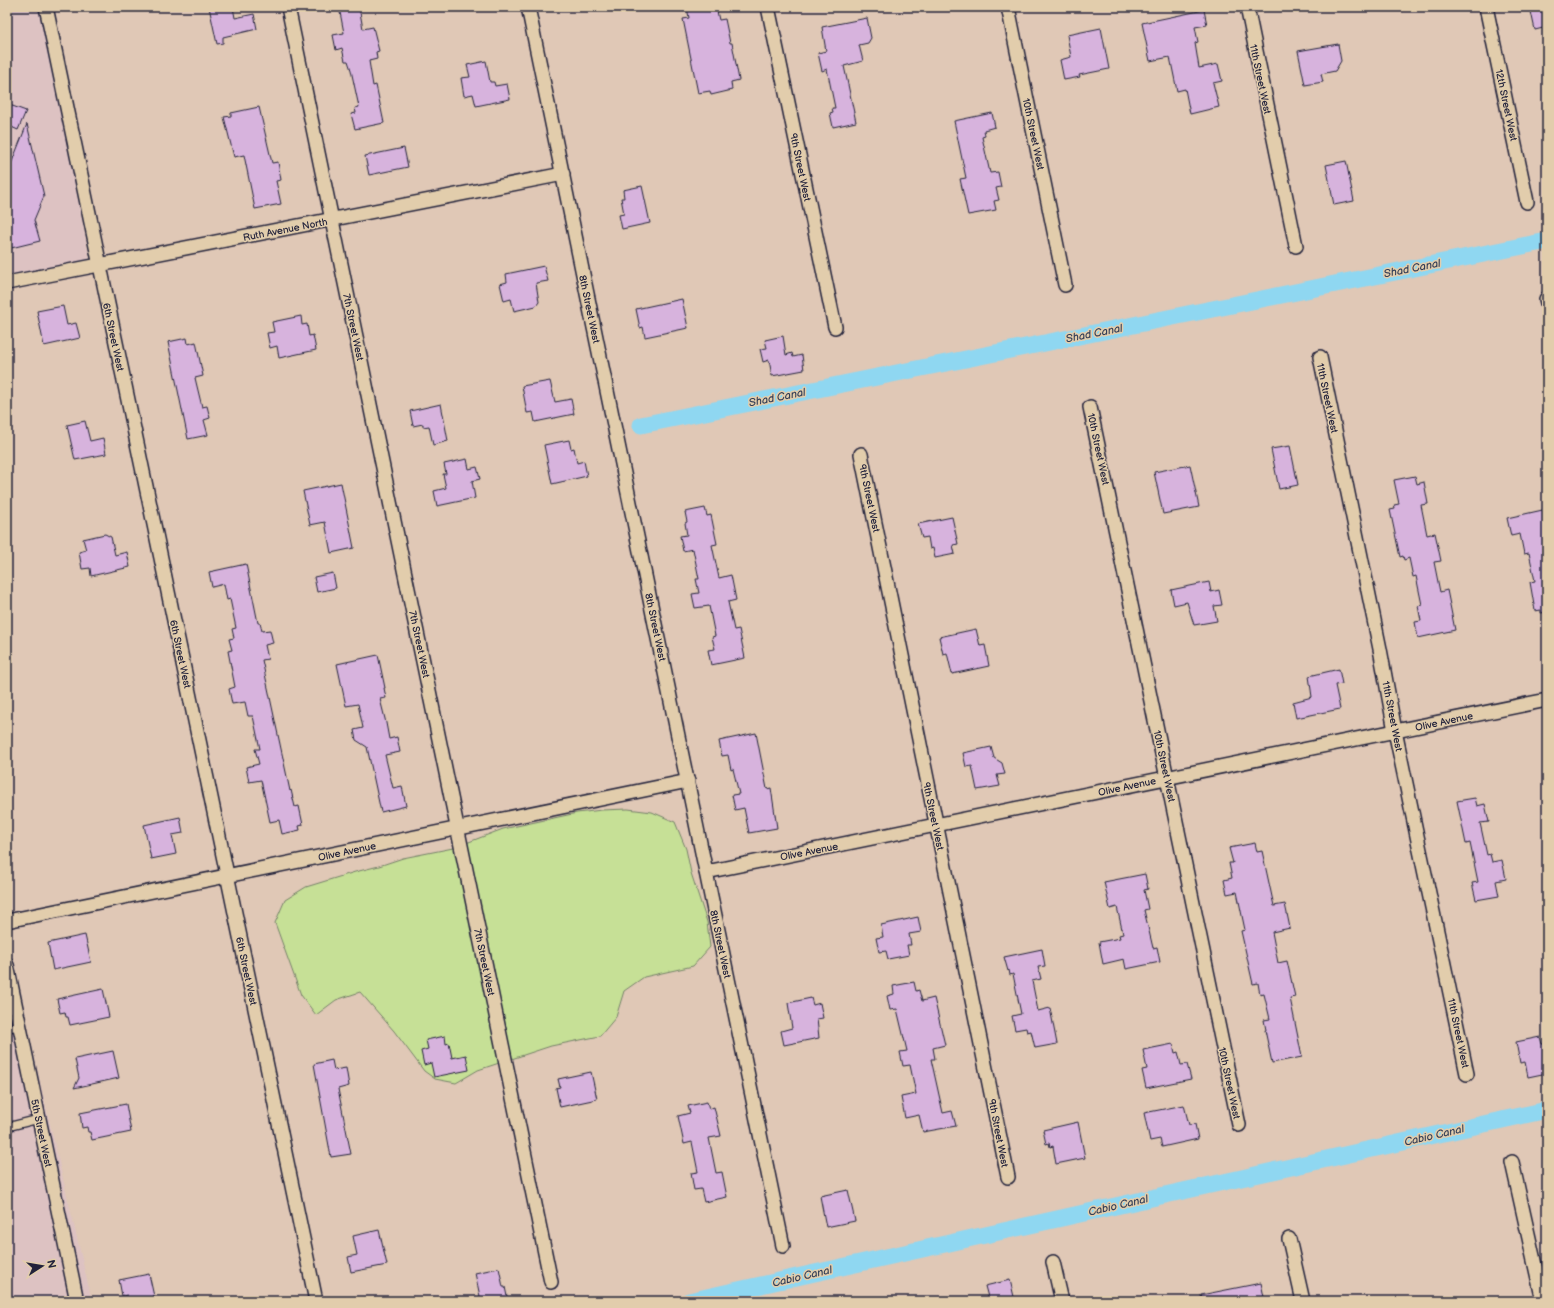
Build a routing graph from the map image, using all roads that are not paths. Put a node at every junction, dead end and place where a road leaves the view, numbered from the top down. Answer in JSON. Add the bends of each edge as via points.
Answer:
{"nodes":[{"id":1,"x":46,"y":7,"type":"edge"},
{"id":2,"x":288,"y":7,"type":"edge"},
{"id":3,"x":528,"y":7,"type":"edge"},
{"id":4,"x":768,"y":7,"type":"edge"},
{"id":5,"x":1008,"y":7,"type":"edge"},
{"id":6,"x":1247,"y":7,"type":"edge"},
{"id":7,"x":1486,"y":7,"type":"edge"},
{"id":8,"x":563,"y":174,"type":"junction"},
{"id":9,"x":1526,"y":202,"type":"dead end"},
{"id":10,"x":332,"y":219,"type":"junction"},
{"id":11,"x":1296,"y":246,"type":"dead end"},
{"id":12,"x":99,"y":265,"type":"junction"},
{"id":13,"x":7,"y":283,"type":"edge"},
{"id":14,"x":1065,"y":285,"type":"dead end"},
{"id":15,"x":835,"y":327,"type":"dead end"},
{"id":16,"x":1320,"y":357,"type":"dead end"},
{"id":17,"x":1090,"y":407,"type":"dead end"},
{"id":18,"x":861,"y":454,"type":"dead end"},
{"id":19,"x":1547,"y":700,"type":"edge"},
{"id":20,"x":1395,"y":731,"type":"junction"},
{"id":21,"x":1167,"y":778,"type":"junction"},
{"id":22,"x":688,"y":781,"type":"junction"},
{"id":23,"x":936,"y":825,"type":"junction"},
{"id":24,"x":458,"y":828,"type":"junction"},
{"id":25,"x":706,"y":872,"type":"junction"},
{"id":26,"x":227,"y":876,"type":"junction"},
{"id":27,"x":7,"y":921,"type":"edge"},
{"id":28,"x":7,"y":965,"type":"edge"},
{"id":29,"x":13,"y":1027,"type":"edge"},
{"id":30,"x":1467,"y":1074,"type":"dead end"},
{"id":31,"x":39,"y":1119,"type":"junction"},
{"id":32,"x":1239,"y":1125,"type":"dead end"},
{"id":33,"x":7,"y":1127,"type":"edge"},
{"id":34,"x":1512,"y":1162,"type":"dead end"},
{"id":35,"x":1008,"y":1177,"type":"dead end"},
{"id":36,"x":1288,"y":1239,"type":"dead end"},
{"id":37,"x":784,"y":1246,"type":"dead end"},
{"id":38,"x":1053,"y":1262,"type":"dead end"},
{"id":39,"x":551,"y":1282,"type":"dead end"},
{"id":40,"x":77,"y":1301,"type":"edge"},
{"id":41,"x":316,"y":1301,"type":"edge"},
{"id":42,"x":1062,"y":1301,"type":"edge"},
{"id":43,"x":1303,"y":1301,"type":"edge"},
{"id":44,"x":1543,"y":1301,"type":"edge"}],
"edges":[{"from":1,"to":12,"type":"street","name":"6th Street West"},
{"from":2,"to":10,"type":"street","name":"7th Street West"},
{"from":3,"to":8,"type":"street","name":"8th Street West"},
{"from":4,"to":15,"type":"street","name":"9th Street West"},
{"from":5,"to":14,"type":"street","name":"10th Street West"},
{"from":6,"to":11,"type":"street","name":"11th Street West"},
{"from":7,"to":9,"type":"street","name":"12th Street West"},
{"from":8,"to":10,"type":"street","name":"Ruth Avenue North"},
{"from":8,"to":22,"type":"street","name":"8th Street West"},
{"from":10,"to":12,"type":"street","name":"Ruth Avenue North"},
{"from":10,"to":24,"type":"street","name":"7th Street West"},
{"from":12,"to":13,"type":"street","name":"Ruth Avenue North"},
{"from":12,"to":26,"type":"street","name":"6th Street West"},
{"from":16,"to":20,"type":"street","name":"11th Street West"},
{"from":17,"to":21,"type":"street","name":"10th Street West"},
{"from":18,"to":23,"type":"street","name":"9th Street West"},
{"from":19,"to":20,"type":"street","name":"Olive Avenue"},
{"from":20,"to":21,"type":"street","name":"Olive Avenue"},
{"from":20,"to":30,"type":"street","name":"11th Street West"},
{"from":21,"to":23,"type":"street","name":"Olive Avenue"},
{"from":21,"to":32,"type":"street","name":"10th Street West"},
{"from":22,"to":24,"type":"street","name":"Olive Avenue"},
{"from":22,"to":25,"type":"street","name":"8th Street West"},
{"from":23,"to":25,"type":"street","name":"Olive Avenue"},
{"from":23,"to":35,"type":"street","name":"9th Street West"},
{"from":24,"to":26,"type":"street","name":"Olive Avenue"},
{"from":24,"to":39,"type":"street","name":"7th Street West"},
{"from":25,"to":37,"type":"street","name":"8th Street West"},
{"from":26,"to":27,"type":"street","name":"Olive Avenue"},
{"from":26,"to":41,"type":"street","name":"6th Street West"},
{"from":28,"to":29,"type":"street","name":"5th Street West"},
{"from":29,"to":31,"type":"street","name":"5th Street West"},
{"from":31,"to":33,"type":"lane"},
{"from":31,"to":40,"type":"street","name":"5th Street West"},
{"from":34,"to":44,"type":"street"},
{"from":36,"to":43,"type":"street"},
{"from":38,"to":42,"type":"street"}]}
